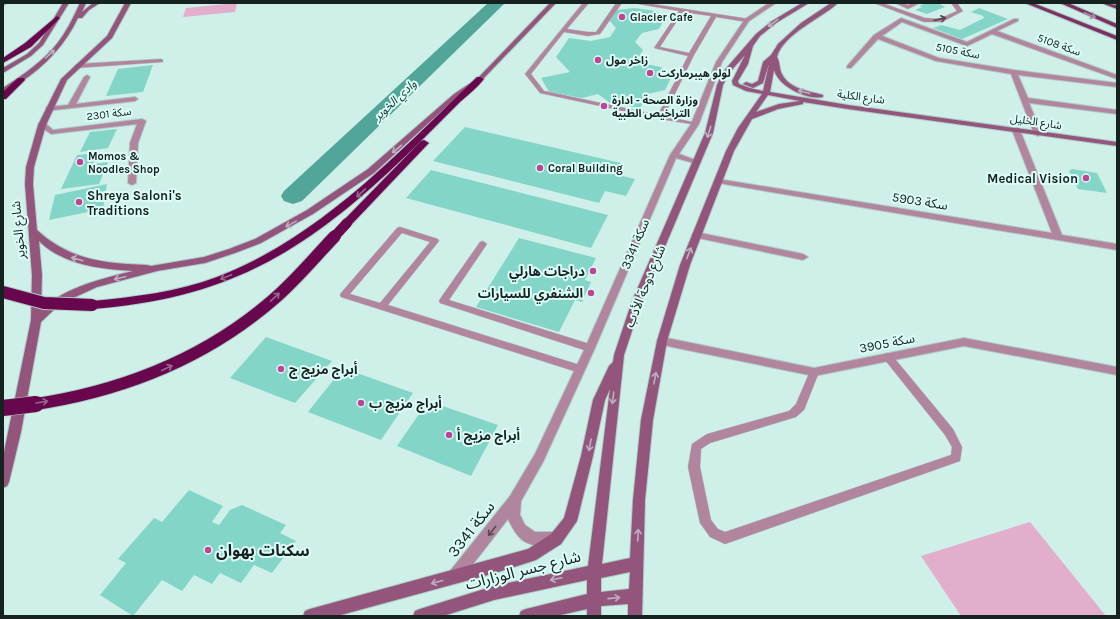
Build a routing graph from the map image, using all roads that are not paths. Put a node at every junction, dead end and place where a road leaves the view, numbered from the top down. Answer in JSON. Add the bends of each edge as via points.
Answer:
{"nodes":[{"id":1,"x":66,"y":3,"type":"edge"},
{"id":2,"x":83,"y":3,"type":"edge"},
{"id":3,"x":97,"y":3,"type":"edge"},
{"id":4,"x":128,"y":3,"type":"edge"},
{"id":5,"x":553,"y":3,"type":"edge"},
{"id":6,"x":586,"y":3,"type":"edge"},
{"id":7,"x":619,"y":3,"type":"edge"},
{"id":8,"x":636,"y":3,"type":"edge"},
{"id":9,"x":773,"y":3,"type":"edge"},
{"id":10,"x":806,"y":3,"type":"edge"},
{"id":11,"x":835,"y":3,"type":"edge"},
{"id":12,"x":877,"y":3,"type":"edge"},
{"id":13,"x":898,"y":3,"type":"edge"},
{"id":14,"x":917,"y":3,"type":"edge"},
{"id":15,"x":954,"y":3,"type":"edge"},
{"id":16,"x":1028,"y":3,"type":"edge"},
{"id":17,"x":1037,"y":3,"type":"edge"},
{"id":18,"x":1063,"y":3,"type":"edge"},
{"id":19,"x":1080,"y":3,"type":"edge"},
{"id":20,"x":1106,"y":3,"type":"edge"},
{"id":21,"x":1113,"y":3,"type":"edge"},
{"id":22,"x":120,"y":5,"type":"dead end"},
{"id":23,"x":1117,"y":6,"type":"edge"},
{"id":24,"x":682,"y":10,"type":"junction"},
{"id":25,"x":123,"y":13,"type":"junction"},
{"id":26,"x":714,"y":15,"type":"junction"},
{"id":27,"x":57,"y":18,"type":"junction"},
{"id":28,"x":1117,"y":19,"type":"edge"},
{"id":29,"x":747,"y":20,"type":"junction"},
{"id":30,"x":924,"y":20,"type":"junction"},
{"id":31,"x":1016,"y":20,"type":"dead end"},
{"id":32,"x":916,"y":25,"type":"junction"},
{"id":33,"x":1117,"y":26,"type":"edge"},
{"id":34,"x":563,"y":30,"type":"junction"},
{"id":35,"x":993,"y":32,"type":"junction"},
{"id":36,"x":67,"y":34,"type":"junction"},
{"id":37,"x":1107,"y":34,"type":"junction"},
{"id":38,"x":876,"y":36,"type":"junction"},
{"id":39,"x":1117,"y":38,"type":"edge"},
{"id":40,"x":751,"y":45,"type":"junction"},
{"id":41,"x":774,"y":54,"type":"junction"},
{"id":42,"x":691,"y":55,"type":"junction"},
{"id":43,"x":3,"y":61,"type":"edge"},
{"id":44,"x":161,"y":61,"type":"dead end"},
{"id":45,"x":78,"y":66,"type":"junction"},
{"id":46,"x":848,"y":67,"type":"dead end"},
{"id":47,"x":743,"y":69,"type":"junction"},
{"id":48,"x":3,"y":72,"type":"edge"},
{"id":49,"x":1014,"y":72,"type":"junction"},
{"id":50,"x":87,"y":77,"type":"dead end"},
{"id":51,"x":1117,"y":77,"type":"edge"},
{"id":52,"x":480,"y":79,"type":"junction"},
{"id":53,"x":21,"y":80,"type":"junction"},
{"id":54,"x":1117,"y":85,"type":"edge"},
{"id":55,"x":3,"y":91,"type":"edge"},
{"id":56,"x":766,"y":93,"type":"junction"},
{"id":57,"x":3,"y":97,"type":"edge"},
{"id":58,"x":135,"y":99,"type":"dead end"},
{"id":59,"x":1025,"y":100,"type":"junction"},
{"id":60,"x":71,"y":106,"type":"junction"},
{"id":61,"x":848,"y":107,"type":"junction"},
{"id":62,"x":49,"y":109,"type":"junction"},
{"id":63,"x":1117,"y":112,"type":"edge"},
{"id":64,"x":660,"y":117,"type":"junction"},
{"id":65,"x":748,"y":119,"type":"junction"},
{"id":66,"x":952,"y":121,"type":"junction"},
{"id":67,"x":695,"y":124,"type":"junction"},
{"id":68,"x":42,"y":125,"type":"junction"},
{"id":69,"x":1016,"y":130,"type":"junction"},
{"id":70,"x":1038,"y":134,"type":"junction"},
{"id":71,"x":1117,"y":144,"type":"edge"},
{"id":72,"x":674,"y":155,"type":"junction"},
{"id":73,"x":697,"y":162,"type":"junction"},
{"id":74,"x":718,"y":181,"type":"junction"},
{"id":75,"x":132,"y":183,"type":"dead end"},
{"id":76,"x":33,"y":231,"type":"junction"},
{"id":77,"x":696,"y":235,"type":"junction"},
{"id":78,"x":1058,"y":236,"type":"junction"},
{"id":79,"x":483,"y":244,"type":"dead end"},
{"id":80,"x":1117,"y":247,"type":"edge"},
{"id":81,"x":803,"y":257,"type":"dead end"},
{"id":82,"x":157,"y":268,"type":"junction"},
{"id":83,"x":3,"y":292,"type":"edge"},
{"id":84,"x":382,"y":307,"type":"junction"},
{"id":85,"x":36,"y":320,"type":"junction"},
{"id":86,"x":662,"y":341,"type":"junction"},
{"id":87,"x":590,"y":348,"type":"junction"},
{"id":88,"x":618,"y":355,"type":"junction"},
{"id":89,"x":888,"y":357,"type":"junction"},
{"id":90,"x":580,"y":369,"type":"junction"},
{"id":91,"x":1117,"y":371,"type":"edge"},
{"id":92,"x":814,"y":372,"type":"junction"},
{"id":93,"x":3,"y":408,"type":"edge"},
{"id":94,"x":3,"y":482,"type":"edge"},
{"id":95,"x":515,"y":500,"type":"junction"},
{"id":96,"x":556,"y":539,"type":"junction"},
{"id":97,"x":636,"y":564,"type":"junction"},
{"id":98,"x":594,"y":571,"type":"junction"},
{"id":99,"x":454,"y":578,"type":"junction"},
{"id":100,"x":634,"y":596,"type":"junction"},
{"id":101,"x":594,"y":600,"type":"junction"},
{"id":102,"x":310,"y":616,"type":"edge"},
{"id":103,"x":420,"y":616,"type":"edge"},
{"id":104,"x":526,"y":616,"type":"edge"},
{"id":105,"x":594,"y":616,"type":"edge"},
{"id":106,"x":635,"y":616,"type":"edge"}],
"edges":[{"from":1,"to":27,"type":"main road"},
{"from":2,"to":36,"type":"main road"},
{"from":3,"to":36,"type":"main road","via":[[87,9]]},
{"from":4,"to":25,"type":"main road","name":"شارع الخوير"},
{"from":5,"to":52,"type":"main road"},
{"from":6,"to":34,"type":"lane"},
{"from":7,"to":34,"type":"lane","via":[[598,33]]},
{"from":8,"to":24,"type":"lane"},
{"from":9,"to":29,"type":"street","name":"سكة 3341"},
{"from":10,"to":40,"type":"main road","name":"شارع دوحة الأدب","one_way":true,"via":[[774,22],[758,35]]},
{"from":11,"to":41,"type":"main road","via":[[803,24]]},
{"from":12,"to":30,"type":"lane"},
{"from":13,"to":14,"type":"lane","via":[[908,7]]},
{"from":30,"to":15,"type":"lane","one_way":true,"via":[[940,21],[960,12]]},
{"from":16,"to":37,"type":"main road"},
{"from":17,"to":37,"type":"main road"},
{"from":18,"to":33,"type":"main road","one_way":true},
{"from":19,"to":28,"type":"main road"},
{"from":20,"to":23,"type":"main road"},
{"from":21,"to":23,"type":"main road"},
{"from":22,"to":25,"type":"main road"},
{"from":24,"to":26,"type":"lane"},
{"from":24,"to":42,"type":"lane","via":[[657,48]]},
{"from":25,"to":45,"type":"main road","name":"شارع الخوير","via":[[104,43]]},
{"from":26,"to":29,"type":"lane"},
{"from":26,"to":42,"type":"lane"},
{"from":27,"to":43,"type":"highway","via":[[28,44]]},
{"from":27,"to":48,"type":"main road","via":[[41,44]]},
{"from":29,"to":67,"type":"street","name":"سكة 3341","via":[[719,62]]},
{"from":30,"to":32,"type":"street"},
{"from":31,"to":35,"type":"street"},
{"from":32,"to":35,"type":"street","via":[[967,44]]},
{"from":32,"to":38,"type":"street","via":[[901,20]]},
{"from":34,"to":64,"type":"lane","via":[[528,74],[542,92]]},
{"from":35,"to":51,"type":"street","name":"سكة 5108"},
{"from":53,"to":36,"type":"main road","one_way":true,"via":[[55,49]]},
{"from":37,"to":39,"type":"main road"},
{"from":38,"to":46,"type":"street"},
{"from":38,"to":49,"type":"street","name":"سكة 5105","via":[[938,60]]},
{"from":40,"to":47,"type":"main road"},
{"from":40,"to":73,"type":"main road","name":"شارع دوحة الأدب","one_way":true,"via":[[726,72],[720,85],[709,133]]},
{"from":41,"to":47,"type":"main road","via":[[766,62],[762,78],[757,85],[744,83]]},
{"from":41,"to":56,"type":"main road"},
{"from":66,"to":41,"type":"main road","one_way":true,"via":[[795,89],[779,77]]},
{"from":42,"to":64,"type":"lane"},
{"from":44,"to":45,"type":"lane"},
{"from":45,"to":62,"type":"main road","name":"شارع الخوير","via":[[64,79]]},
{"from":47,"to":56,"type":"main road","name":"شارع الكلية","via":[[735,81],[736,85]]},
{"from":49,"to":54,"type":"street","name":"سكة 5105"},
{"from":49,"to":59,"type":"street"},
{"from":50,"to":60,"type":"street"},
{"from":52,"to":82,"type":"main road","one_way":true,"via":[[456,95],[371,171],[293,223],[258,241],[205,260]]},
{"from":52,"to":83,"type":"highway","one_way":true,"bridge":true,"via":[[354,200],[324,224],[259,264],[180,292],[118,304],[44,303]]},
{"from":93,"to":52,"type":"highway","one_way":true,"bridge":true,"via":[[57,400],[153,374],[205,350],[239,327],[274,299],[449,118]]},
{"from":53,"to":55,"type":"main road"},
{"from":53,"to":57,"type":"highway"},
{"from":56,"to":61,"type":"main road","name":"شارع الكلية"},
{"from":56,"to":65,"type":"main road"},
{"from":58,"to":60,"type":"street"},
{"from":59,"to":63,"type":"street"},
{"from":59,"to":70,"type":"street"},
{"from":60,"to":62,"type":"street"},
{"from":61,"to":65,"type":"main road","via":[[808,103],[783,104]]},
{"from":61,"to":66,"type":"main road","name":"شارع الكلية"},
{"from":62,"to":68,"type":"main road","name":"شارع الخوير"},
{"from":64,"to":67,"type":"lane"},
{"from":65,"to":74,"type":"main road","via":[[730,151]]},
{"from":66,"to":69,"type":"main road","name":"شارع الخليل"},
{"from":67,"to":72,"type":"street","name":"سكة 3341"},
{"from":68,"to":75,"type":"street","name":"سكة 2301","via":[[51,132],[142,120],[134,143]]},
{"from":68,"to":76,"type":"main road","name":"شارع الخوير","via":[[30,167]]},
{"from":69,"to":70,"type":"main road","name":"شارع الخليل"},
{"from":69,"to":78,"type":"street"},
{"from":70,"to":71,"type":"main road","name":"شارع الخليل"},
{"from":72,"to":73,"type":"street"},
{"from":72,"to":87,"type":"street","name":"سكة 3341"},
{"from":73,"to":88,"type":"main road","name":"شارع دوحة الأدب","via":[[637,301]]},
{"from":74,"to":77,"type":"main road"},
{"from":74,"to":78,"type":"street","name":"سكة 5903"},
{"from":82,"to":76,"type":"main road","one_way":true,"via":[[115,267],[63,255],[44,243]]},
{"from":76,"to":85,"type":"main road","name":"شارع الخوير","via":[[37,275]]},
{"from":77,"to":81,"type":"street"},
{"from":86,"to":77,"type":"main road","one_way":true},
{"from":78,"to":80,"type":"street","name":"سكة 5903"},
{"from":79,"to":87,"type":"lane","via":[[442,301]]},
{"from":82,"to":85,"type":"main road","one_way":true,"via":[[94,284],[73,293],[56,301]]},
{"from":84,"to":84,"type":"lane","via":[[344,295],[400,230],[436,241]]},
{"from":84,"to":90,"type":"lane"},
{"from":85,"to":94,"type":"main road","name":"شارع الخوير"},
{"from":86,"to":92,"type":"street","name":"سكة 3905"},
{"from":97,"to":86,"type":"main road","one_way":true,"via":[[647,420]]},
{"from":87,"to":90,"type":"street","name":"سكة 3341"},
{"from":88,"to":96,"type":"main road","one_way":true,"via":[[599,400],[588,456],[570,521]]},
{"from":88,"to":98,"type":"main road","name":"شارع دوحة الأدب","one_way":true},
{"from":89,"to":91,"type":"street","name":"سكة 3905","via":[[964,342]]},
{"from":89,"to":92,"type":"street","name":"سكة 3905"},
{"from":89,"to":92,"type":"lane","via":[[949,432],[957,446],[956,458],[724,538],[714,533],[706,523],[694,467],[696,447],[707,439],[792,414],[800,407]]},
{"from":90,"to":95,"type":"street","name":"سكة 3341","via":[[539,458]]},
{"from":95,"to":96,"type":"street","name":"سكة 3341","via":[[513,516],[520,530],[533,539]]},
{"from":95,"to":99,"type":"street","name":"سكة 3341","one_way":true},
{"from":96,"to":99,"type":"main road","via":[[531,555]]},
{"from":97,"to":98,"type":"main road","name":"شارع جسر الوزارات"},
{"from":97,"to":100,"type":"main road"},
{"from":98,"to":101,"type":"main road","name":"شارع دوحة الأدب"},
{"from":98,"to":103,"type":"main road","name":"شارع جسر الوزارات","one_way":true,"via":[[494,593]]},
{"from":99,"to":102,"type":"main road","one_way":true},
{"from":101,"to":100,"type":"main road","one_way":true},
{"from":100,"to":106,"type":"main road"},
{"from":101,"to":104,"type":"main road"},
{"from":101,"to":105,"type":"main road","name":"شارع دوحة الأدب"}]}
